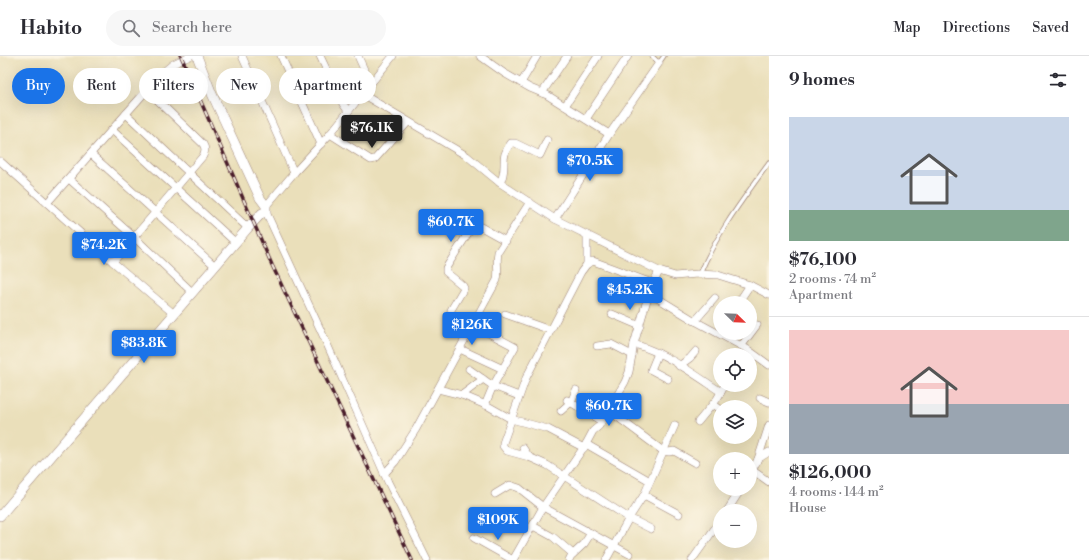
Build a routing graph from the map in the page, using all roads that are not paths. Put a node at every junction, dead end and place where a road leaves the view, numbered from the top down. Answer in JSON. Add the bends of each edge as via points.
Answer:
{"nodes":[{"id":1,"x":242,"y":56,"type":"edge"},
{"id":2,"x":281,"y":56,"type":"edge"},
{"id":3,"x":320,"y":56,"type":"edge"},
{"id":4,"x":358,"y":56,"type":"edge"},
{"id":5,"x":393,"y":56,"type":"edge"},
{"id":6,"x":480,"y":56,"type":"edge"},
{"id":7,"x":537,"y":56,"type":"edge"},
{"id":8,"x":567,"y":56,"type":"edge"},
{"id":9,"x":598,"y":56,"type":"edge"},
{"id":10,"x":628,"y":56,"type":"edge"},
{"id":11,"x":652,"y":56,"type":"edge"},
{"id":12,"x":664,"y":56,"type":"edge"},
{"id":13,"x":197,"y":57,"type":"edge"},
{"id":14,"x":489,"y":58,"type":"edge"},
{"id":15,"x":659,"y":63,"type":"junction"},
{"id":16,"x":168,"y":68,"type":"edge"},
{"id":17,"x":363,"y":68,"type":"edge"},
{"id":18,"x":376,"y":76,"type":"edge"},
{"id":19,"x":521,"y":83,"type":"junction"},
{"id":20,"x":542,"y":93,"type":"junction"},
{"id":21,"x":139,"y":99,"type":"edge"},
{"id":22,"x":376,"y":103,"type":"edge"},
{"id":23,"x":162,"y":104,"type":"edge"},
{"id":24,"x":354,"y":104,"type":"edge"},
{"id":25,"x":564,"y":106,"type":"junction"},
{"id":26,"x":348,"y":111,"type":"junction"},
{"id":27,"x":126,"y":114,"type":"junction"},
{"id":28,"x":586,"y":119,"type":"junction"},
{"id":29,"x":408,"y":122,"type":"junction"},
{"id":30,"x":112,"y":130,"type":"junction"},
{"id":31,"x":330,"y":134,"type":"junction"},
{"id":32,"x":609,"y":134,"type":"junction"},
{"id":33,"x":547,"y":140,"type":"dead end"},
{"id":34,"x":321,"y":144,"type":"junction"},
{"id":35,"x":91,"y":154,"type":"junction"},
{"id":36,"x":0,"y":161,"type":"edge"},
{"id":37,"x":769,"y":163,"type":"edge"},
{"id":38,"x":188,"y":172,"type":"junction"},
{"id":39,"x":294,"y":173,"type":"junction"},
{"id":40,"x":69,"y":179,"type":"junction"},
{"id":41,"x":500,"y":183,"type":"junction"},
{"id":42,"x":176,"y":188,"type":"junction"},
{"id":43,"x":530,"y":202,"type":"junction"},
{"id":44,"x":47,"y":203,"type":"junction"},
{"id":45,"x":266,"y":209,"type":"junction"},
{"id":46,"x":155,"y":212,"type":"junction"},
{"id":47,"x":555,"y":219,"type":"junction"},
{"id":48,"x":248,"y":228,"type":"junction"},
{"id":49,"x":587,"y":235,"type":"junction"},
{"id":50,"x":134,"y":237,"type":"junction"},
{"id":51,"x":506,"y":240,"type":"junction"},
{"id":52,"x":235,"y":242,"type":"junction"},
{"id":53,"x":113,"y":262,"type":"junction"},
{"id":54,"x":587,"y":264,"type":"junction"},
{"id":55,"x":215,"y":266,"type":"junction"},
{"id":56,"x":658,"y":271,"type":"junction"},
{"id":57,"x":700,"y":274,"type":"junction"},
{"id":58,"x":652,"y":283,"type":"junction"},
{"id":59,"x":750,"y":285,"type":"junction"},
{"id":60,"x":192,"y":292,"type":"junction"},
{"id":61,"x":649,"y":293,"type":"junction"},
{"id":62,"x":769,"y":295,"type":"edge"},
{"id":63,"x":743,"y":296,"type":"edge"},
{"id":64,"x":713,"y":300,"type":"edge"},
{"id":65,"x":451,"y":310,"type":"dead end"},
{"id":66,"x":174,"y":314,"type":"junction"},
{"id":67,"x":505,"y":314,"type":"dead end"},
{"id":68,"x":612,"y":314,"type":"dead end"},
{"id":69,"x":695,"y":321,"type":"junction"},
{"id":70,"x":473,"y":325,"type":"junction"},
{"id":71,"x":640,"y":326,"type":"junction"},
{"id":72,"x":713,"y":328,"type":"edge"},
{"id":73,"x":550,"y":330,"type":"junction"},
{"id":74,"x":731,"y":340,"type":"edge"},
{"id":75,"x":634,"y":344,"type":"junction"},
{"id":76,"x":597,"y":346,"type":"dead end"},
{"id":77,"x":741,"y":348,"type":"edge"},
{"id":78,"x":460,"y":349,"type":"junction"},
{"id":79,"x":696,"y":351,"type":"dead end"},
{"id":80,"x":658,"y":353,"type":"junction"},
{"id":81,"x":632,"y":355,"type":"junction"},
{"id":82,"x":757,"y":358,"type":"edge"},
{"id":83,"x":769,"y":365,"type":"edge"},
{"id":84,"x":679,"y":366,"type":"junction"},
{"id":85,"x":503,"y":368,"type":"junction"},
{"id":86,"x":469,"y":369,"type":"dead end"},
{"id":87,"x":483,"y":379,"type":"junction"},
{"id":88,"x":668,"y":379,"type":"dead end"},
{"id":89,"x":493,"y":386,"type":"junction"},
{"id":90,"x":713,"y":387,"type":"edge"},
{"id":91,"x":438,"y":389,"type":"junction"},
{"id":92,"x":576,"y":390,"type":"dead end"},
{"id":93,"x":721,"y":392,"type":"edge"},
{"id":94,"x":462,"y":395,"type":"junction"},
{"id":95,"x":519,"y":396,"type":"junction"},
{"id":96,"x":760,"y":398,"type":"dead end"},
{"id":97,"x":716,"y":400,"type":"edge"},
{"id":98,"x":569,"y":401,"type":"junction"},
{"id":99,"x":769,"y":402,"type":"edge"},
{"id":100,"x":713,"y":404,"type":"edge"},
{"id":101,"x":484,"y":405,"type":"junction"},
{"id":102,"x":608,"y":410,"type":"junction"},
{"id":103,"x":561,"y":411,"type":"dead end"},
{"id":104,"x":511,"y":419,"type":"junction"},
{"id":105,"x":602,"y":422,"type":"junction"},
{"id":106,"x":698,"y":422,"type":"dead end"},
{"id":107,"x":675,"y":425,"type":"dead end"},
{"id":108,"x":769,"y":425,"type":"edge"},
{"id":109,"x":585,"y":446,"type":"junction"},
{"id":110,"x":523,"y":448,"type":"dead end"},
{"id":111,"x":663,"y":451,"type":"junction"},
{"id":112,"x":769,"y":452,"type":"edge"},
{"id":113,"x":529,"y":457,"type":"junction"},
{"id":114,"x":758,"y":459,"type":"joint"},
{"id":115,"x":695,"y":463,"type":"dead end"},
{"id":116,"x":384,"y":474,"type":"junction"},
{"id":117,"x":564,"y":476,"type":"junction"},
{"id":118,"x":757,"y":476,"type":"edge"},
{"id":119,"x":650,"y":481,"type":"junction"},
{"id":120,"x":769,"y":482,"type":"edge"},
{"id":121,"x":495,"y":494,"type":"dead end"},
{"id":122,"x":644,"y":494,"type":"junction"},
{"id":123,"x":543,"y":507,"type":"junction"},
{"id":124,"x":678,"y":514,"type":"dead end"},
{"id":125,"x":0,"y":516,"type":"edge"},
{"id":126,"x":629,"y":518,"type":"junction"},
{"id":127,"x":532,"y":526,"type":"junction"},
{"id":128,"x":651,"y":529,"type":"dead end"},
{"id":129,"x":713,"y":531,"type":"edge"},
{"id":130,"x":591,"y":533,"type":"junction"},
{"id":131,"x":474,"y":538,"type":"dead end"},
{"id":132,"x":614,"y":545,"type":"junction"},
{"id":133,"x":629,"y":554,"type":"dead end"},
{"id":134,"x":571,"y":557,"type":"edge"},
{"id":135,"x":427,"y":560,"type":"edge"},
{"id":136,"x":606,"y":560,"type":"edge"},
{"id":137,"x":692,"y":560,"type":"edge"}],
"edges":[{"from":1,"to":39,"type":"street"},
{"from":2,"to":34,"type":"street"},
{"from":3,"to":26,"type":"street"},
{"from":4,"to":17,"type":"street"},
{"from":5,"to":18,"type":"street"},
{"from":6,"to":14,"type":"street"},
{"from":7,"to":19,"type":"street"},
{"from":8,"to":20,"type":"street"},
{"from":9,"to":25,"type":"street"},
{"from":10,"to":28,"type":"street"},
{"from":11,"to":15,"type":"lane"},
{"from":12,"to":15,"type":"lane"},
{"from":13,"to":16,"type":"street"},
{"from":13,"to":45,"type":"street"},
{"from":14,"to":19,"type":"street","via":[[504,73]]},
{"from":15,"to":32,"type":"street"},
{"from":19,"to":20,"type":"street"},
{"from":20,"to":25,"type":"street"},
{"from":21,"to":27,"type":"street"},
{"from":22,"to":29,"type":"street"},
{"from":23,"to":38,"type":"street","via":[[203,144],[205,149]]},
{"from":24,"to":26,"type":"street"},
{"from":25,"to":28,"type":"street"},
{"from":26,"to":31,"type":"street"},
{"from":27,"to":30,"type":"street"},
{"from":27,"to":38,"type":"street"},
{"from":28,"to":32,"type":"street"},
{"from":29,"to":31,"type":"street","via":[[375,159],[371,160]]},
{"from":29,"to":41,"type":"street","via":[[467,156]]},
{"from":30,"to":35,"type":"street"},
{"from":30,"to":42,"type":"street"},
{"from":31,"to":34,"type":"street"},
{"from":32,"to":47,"type":"street"},
{"from":33,"to":41,"type":"street","via":[[540,155],[511,143],[503,158],[505,169]]},
{"from":34,"to":39,"type":"street"},
{"from":35,"to":40,"type":"street"},
{"from":35,"to":46,"type":"street"},
{"from":36,"to":44,"type":"street"},
{"from":37,"to":57,"type":"lane","via":[[732,215],[709,252]]},
{"from":38,"to":42,"type":"street"},
{"from":38,"to":48,"type":"street"},
{"from":39,"to":45,"type":"street"},
{"from":40,"to":44,"type":"street"},
{"from":40,"to":50,"type":"street"},
{"from":41,"to":43,"type":"street"},
{"from":42,"to":46,"type":"street"},
{"from":42,"to":52,"type":"street"},
{"from":43,"to":47,"type":"street"},
{"from":43,"to":51,"type":"street"},
{"from":44,"to":53,"type":"street"},
{"from":45,"to":48,"type":"street"},
{"from":45,"to":116,"type":"street"},
{"from":46,"to":50,"type":"street"},
{"from":46,"to":55,"type":"street"},
{"from":47,"to":49,"type":"street"},
{"from":48,"to":52,"type":"street"},
{"from":49,"to":54,"type":"street"},
{"from":49,"to":56,"type":"street"},
{"from":50,"to":53,"type":"street"},
{"from":50,"to":60,"type":"street"},
{"from":51,"to":65,"type":"street","via":[[481,227],[476,226],[470,230],[446,268],[448,275],[464,288]]},
{"from":51,"to":70,"type":"street","via":[[498,252],[497,280]]},
{"from":52,"to":55,"type":"street"},
{"from":53,"to":66,"type":"street"},
{"from":54,"to":58,"type":"street","via":[[593,261]]},
{"from":54,"to":73,"type":"street"},
{"from":55,"to":60,"type":"street"},
{"from":56,"to":57,"type":"street","via":[[675,276]]},
{"from":56,"to":58,"type":"street"},
{"from":57,"to":59,"type":"street","via":[[718,275]]},
{"from":58,"to":61,"type":"street"},
{"from":59,"to":62,"type":"street"},
{"from":59,"to":63,"type":"street"},
{"from":60,"to":66,"type":"street"},
{"from":61,"to":69,"type":"street"},
{"from":61,"to":71,"type":"street"},
{"from":64,"to":69,"type":"street"},
{"from":66,"to":125,"type":"street"},
{"from":67,"to":73,"type":"street"},
{"from":68,"to":71,"type":"street"},
{"from":69,"to":72,"type":"street"},
{"from":70,"to":78,"type":"street"},
{"from":70,"to":85,"type":"street","via":[[515,347]]},
{"from":71,"to":75,"type":"street"},
{"from":73,"to":95,"type":"street"},
{"from":74,"to":77,"type":"street"},
{"from":75,"to":80,"type":"street"},
{"from":75,"to":81,"type":"street"},
{"from":76,"to":81,"type":"street","via":[[610,344]]},
{"from":78,"to":85,"type":"street"},
{"from":78,"to":91,"type":"street"},
{"from":79,"to":84,"type":"street"},
{"from":80,"to":84,"type":"street"},
{"from":80,"to":88,"type":"street","via":[[651,370]]},
{"from":81,"to":102,"type":"street","via":[[625,382]]},
{"from":82,"to":83,"type":"street"},
{"from":84,"to":90,"type":"street"},
{"from":85,"to":89,"type":"street"},
{"from":86,"to":87,"type":"street"},
{"from":87,"to":89,"type":"street"},
{"from":87,"to":94,"type":"street"},
{"from":89,"to":95,"type":"street"},
{"from":89,"to":101,"type":"street"},
{"from":91,"to":94,"type":"street"},
{"from":91,"to":116,"type":"street","via":[[416,429],[395,462]]},
{"from":92,"to":98,"type":"street"},
{"from":93,"to":97,"type":"street"},
{"from":94,"to":101,"type":"street"},
{"from":95,"to":104,"type":"street"},
{"from":96,"to":99,"type":"street"},
{"from":98,"to":103,"type":"street"},
{"from":98,"to":105,"type":"street"},
{"from":100,"to":106,"type":"street"},
{"from":101,"to":104,"type":"street"},
{"from":102,"to":105,"type":"street"},
{"from":102,"to":111,"type":"street"},
{"from":104,"to":109,"type":"street","via":[[548,429]]},
{"from":104,"to":113,"type":"street","via":[[503,446],[507,451]]},
{"from":105,"to":109,"type":"street","via":[[593,431]]},
{"from":107,"to":111,"type":"street"},
{"from":108,"to":114,"type":"street"},
{"from":109,"to":117,"type":"street"},
{"from":109,"to":119,"type":"street"},
{"from":110,"to":113,"type":"street"},
{"from":111,"to":115,"type":"street","via":[[674,451]]},
{"from":111,"to":119,"type":"street"},
{"from":112,"to":114,"type":"street"},
{"from":113,"to":117,"type":"street"},
{"from":116,"to":135,"type":"street"},
{"from":117,"to":123,"type":"street"},
{"from":117,"to":126,"type":"street"},
{"from":118,"to":120,"type":"street"},
{"from":119,"to":122,"type":"street"},
{"from":121,"to":123,"type":"street","via":[[510,485],[519,488]]},
{"from":122,"to":124,"type":"street"},
{"from":122,"to":126,"type":"street"},
{"from":123,"to":127,"type":"street"},
{"from":123,"to":130,"type":"street"},
{"from":126,"to":128,"type":"street"},
{"from":126,"to":132,"type":"street"},
{"from":127,"to":131,"type":"street","via":[[513,560]]},
{"from":127,"to":134,"type":"street","via":[[553,537]]},
{"from":129,"to":137,"type":"street"},
{"from":130,"to":132,"type":"street"},
{"from":130,"to":134,"type":"street"},
{"from":132,"to":133,"type":"street"},
{"from":132,"to":136,"type":"street"}]}
